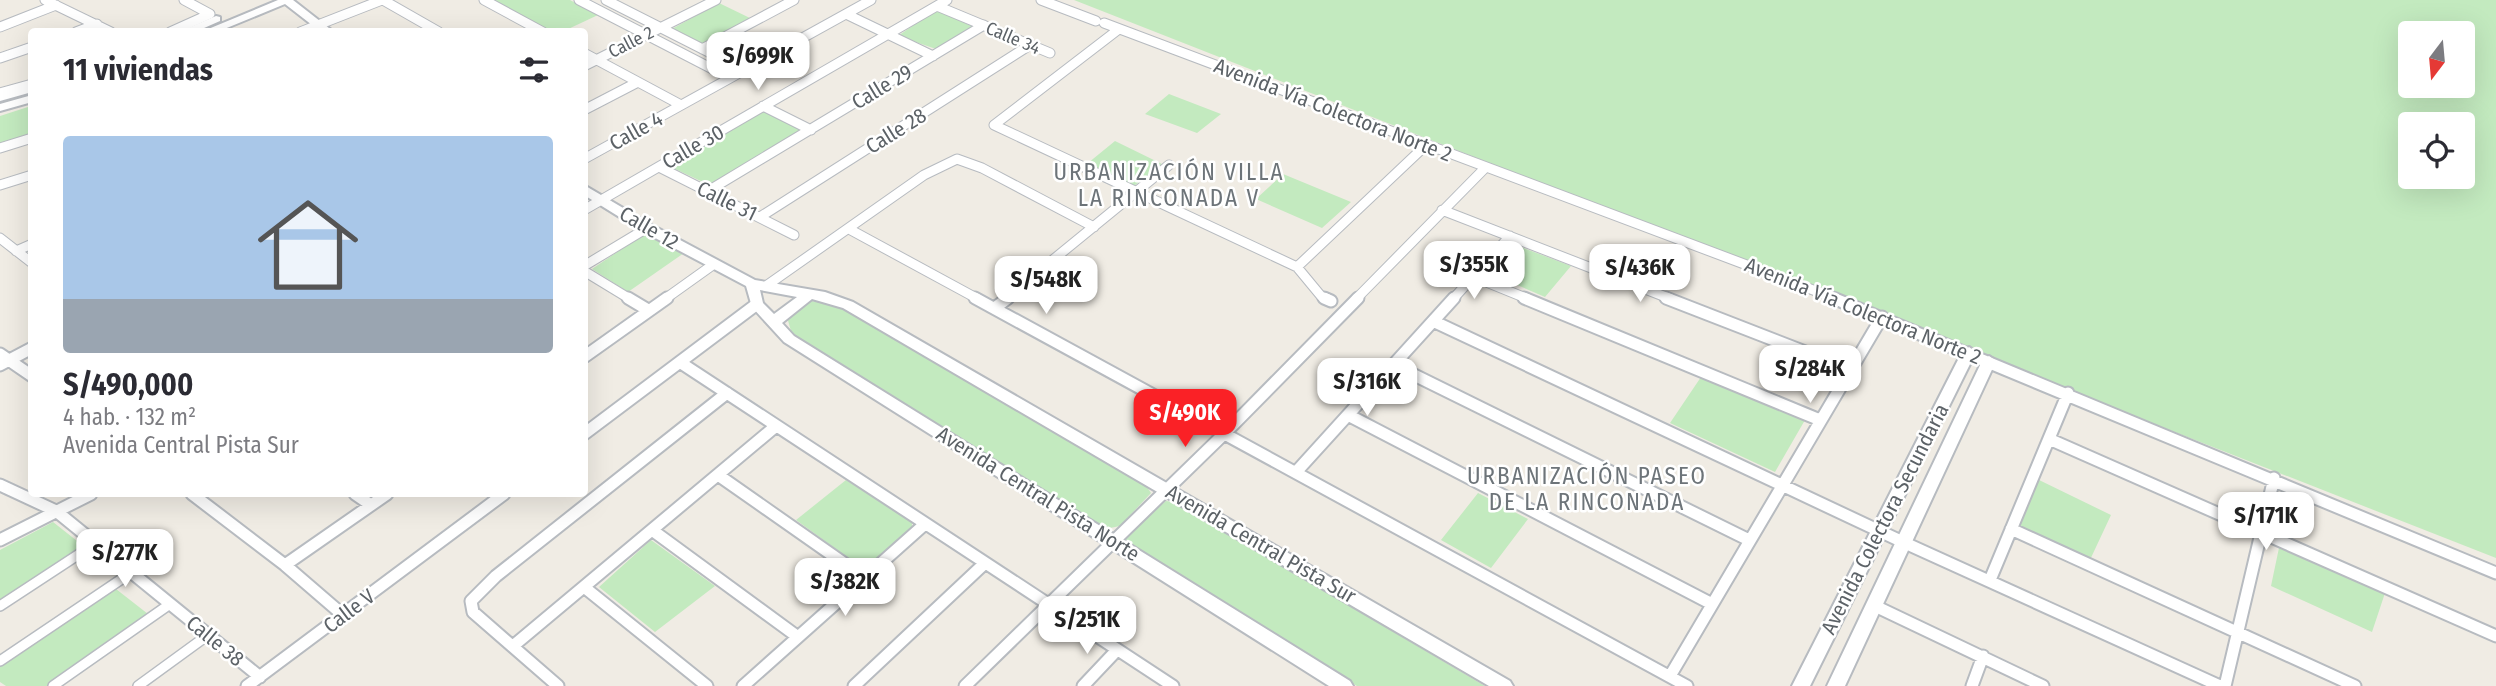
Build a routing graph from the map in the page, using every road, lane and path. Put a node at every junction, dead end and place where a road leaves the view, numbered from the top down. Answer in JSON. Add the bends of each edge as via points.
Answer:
{"nodes":[{"id":1,"x":45,"y":0,"type":"edge"},
{"id":2,"x":184,"y":0,"type":"edge"},
{"id":3,"x":262,"y":0,"type":"edge"},
{"id":4,"x":286,"y":0,"type":"edge"},
{"id":5,"x":382,"y":0,"type":"edge"},
{"id":6,"x":484,"y":0,"type":"edge"},
{"id":7,"x":579,"y":0,"type":"edge"},
{"id":8,"x":606,"y":0,"type":"edge"},
{"id":9,"x":716,"y":0,"type":"edge"},
{"id":10,"x":794,"y":0,"type":"edge"},
{"id":11,"x":871,"y":0,"type":"edge"},
{"id":12,"x":947,"y":0,"type":"edge"},
{"id":13,"x":1041,"y":0,"type":"edge"},
{"id":14,"x":56,"y":5,"type":"junction"},
{"id":15,"x":937,"y":6,"type":"junction"},
{"id":16,"x":846,"y":14,"type":"junction"},
{"id":17,"x":97,"y":24,"type":"junction"},
{"id":18,"x":317,"y":24,"type":"junction"},
{"id":19,"x":984,"y":25,"type":"junction"},
{"id":20,"x":0,"y":27,"type":"edge"},
{"id":21,"x":661,"y":27,"type":"junction"},
{"id":22,"x":86,"y":28,"type":"edge"},
{"id":23,"x":104,"y":28,"type":"edge"},
{"id":24,"x":179,"y":28,"type":"edge"},
{"id":25,"x":194,"y":28,"type":"edge"},
{"id":26,"x":216,"y":28,"type":"edge"},
{"id":27,"x":308,"y":28,"type":"edge"},
{"id":28,"x":323,"y":28,"type":"edge"},
{"id":29,"x":432,"y":28,"type":"edge"},
{"id":30,"x":536,"y":28,"type":"edge"},
{"id":31,"x":1119,"y":29,"type":"junction"},
{"id":32,"x":647,"y":34,"type":"junction"},
{"id":33,"x":888,"y":35,"type":"junction"},
{"id":34,"x":1030,"y":45,"type":"junction"},
{"id":35,"x":28,"y":48,"type":"edge"},
{"id":36,"x":702,"y":49,"type":"junction"},
{"id":37,"x":1050,"y":53,"type":"dead end"},
{"id":38,"x":588,"y":56,"type":"edge"},
{"id":39,"x":933,"y":56,"type":"junction"},
{"id":40,"x":0,"y":58,"type":"edge"},
{"id":41,"x":596,"y":60,"type":"junction"},
{"id":42,"x":588,"y":64,"type":"edge"},
{"id":43,"x":744,"y":70,"type":"junction"},
{"id":44,"x":730,"y":78,"type":"junction"},
{"id":45,"x":638,"y":82,"type":"junction"},
{"id":46,"x":28,"y":87,"type":"edge"},
{"id":47,"x":0,"y":96,"type":"edge"},
{"id":48,"x":28,"y":99,"type":"edge"},
{"id":49,"x":681,"y":105,"type":"junction"},
{"id":50,"x":763,"y":106,"type":"junction"},
{"id":51,"x":0,"y":108,"type":"edge"},
{"id":52,"x":588,"y":108,"type":"edge"},
{"id":53,"x":811,"y":130,"type":"junction"},
{"id":54,"x":28,"y":140,"type":"edge"},
{"id":55,"x":1426,"y":145,"type":"junction"},
{"id":56,"x":0,"y":148,"type":"edge"},
{"id":57,"x":588,"y":157,"type":"edge"},
{"id":58,"x":1169,"y":165,"type":"dead end"},
{"id":59,"x":659,"y":167,"type":"junction"},
{"id":60,"x":1486,"y":167,"type":"junction"},
{"id":61,"x":28,"y":176,"type":"edge"},
{"id":62,"x":0,"y":185,"type":"edge"},
{"id":63,"x":588,"y":191,"type":"edge"},
{"id":64,"x":708,"y":191,"type":"junction"},
{"id":65,"x":1135,"y":192,"type":"junction"},
{"id":66,"x":602,"y":200,"type":"junction"},
{"id":67,"x":588,"y":208,"type":"edge"},
{"id":68,"x":1443,"y":210,"type":"junction"},
{"id":69,"x":760,"y":217,"type":"junction"},
{"id":70,"x":1094,"y":227,"type":"junction"},
{"id":71,"x":647,"y":228,"type":"junction"},
{"id":72,"x":849,"y":229,"type":"junction"},
{"id":73,"x":794,"y":235,"type":"dead end"},
{"id":74,"x":1510,"y":236,"type":"junction"},
{"id":75,"x":0,"y":238,"type":"edge"},
{"id":76,"x":28,"y":246,"type":"edge"},
{"id":77,"x":16,"y":251,"type":"junction"},
{"id":78,"x":28,"y":259,"type":"edge"},
{"id":79,"x":588,"y":264,"type":"edge"},
{"id":80,"x":714,"y":264,"type":"junction"},
{"id":81,"x":1297,"y":267,"type":"junction"},
{"id":82,"x":588,"y":273,"type":"edge"},
{"id":83,"x":1474,"y":277,"type":"junction"},
{"id":84,"x":759,"y":285,"type":"junction"},
{"id":85,"x":810,"y":294,"type":"junction"},
{"id":86,"x":1331,"y":300,"type":"dead end"},
{"id":87,"x":757,"y":304,"type":"junction"},
{"id":88,"x":996,"y":307,"type":"junction"},
{"id":89,"x":648,"y":310,"type":"junction"},
{"id":90,"x":1882,"y":317,"type":"junction"},
{"id":91,"x":1435,"y":321,"type":"junction"},
{"id":92,"x":774,"y":324,"type":"junction"},
{"id":93,"x":28,"y":350,"type":"edge"},
{"id":94,"x":1969,"y":352,"type":"junction"},
{"id":95,"x":588,"y":355,"type":"edge"},
{"id":96,"x":3,"y":360,"type":"edge"},
{"id":97,"x":1989,"y":361,"type":"junction"},
{"id":98,"x":681,"y":363,"type":"junction"},
{"id":99,"x":1394,"y":365,"type":"junction"},
{"id":100,"x":1849,"y":369,"type":"junction"},
{"id":101,"x":28,"y":374,"type":"edge"},
{"id":102,"x":727,"y":393,"type":"junction"},
{"id":103,"x":2068,"y":393,"type":"junction"},
{"id":104,"x":1348,"y":415,"type":"junction"},
{"id":105,"x":1820,"y":419,"type":"junction"},
{"id":106,"x":776,"y":426,"type":"junction"},
{"id":107,"x":588,"y":431,"type":"edge"},
{"id":108,"x":1226,"y":432,"type":"junction"},
{"id":109,"x":2049,"y":439,"type":"junction"},
{"id":110,"x":1297,"y":471,"type":"junction"},
{"id":111,"x":718,"y":475,"type":"junction"},
{"id":112,"x":2274,"y":478,"type":"junction"},
{"id":113,"x":0,"y":485,"type":"edge"},
{"id":114,"x":1782,"y":485,"type":"junction"},
{"id":115,"x":1166,"y":488,"type":"junction"},
{"id":116,"x":84,"y":497,"type":"edge"},
{"id":117,"x":196,"y":497,"type":"edge"},
{"id":118,"x":359,"y":497,"type":"edge"},
{"id":119,"x":383,"y":497,"type":"edge"},
{"id":120,"x":501,"y":497,"type":"edge"},
{"id":121,"x":371,"y":505,"type":"junction"},
{"id":122,"x":56,"y":510,"type":"junction"},
{"id":123,"x":925,"y":524,"type":"junction"},
{"id":124,"x":2011,"y":529,"type":"junction"},
{"id":125,"x":652,"y":530,"type":"junction"},
{"id":126,"x":2259,"y":530,"type":"junction"},
{"id":127,"x":1879,"y":531,"type":"junction"},
{"id":128,"x":0,"y":540,"type":"edge"},
{"id":129,"x":1749,"y":540,"type":"junction"},
{"id":130,"x":1114,"y":541,"type":"junction"},
{"id":131,"x":96,"y":543,"type":"junction"},
{"id":132,"x":1905,"y":543,"type":"junction"},
{"id":133,"x":984,"y":564,"type":"junction"},
{"id":134,"x":285,"y":565,"type":"junction"},
{"id":135,"x":132,"y":572,"type":"junction"},
{"id":136,"x":2496,"y":573,"type":"edge"},
{"id":137,"x":865,"y":578,"type":"junction"},
{"id":138,"x":1990,"y":580,"type":"junction"},
{"id":139,"x":584,"y":587,"type":"junction"},
{"id":140,"x":170,"y":604,"type":"junction"},
{"id":141,"x":1047,"y":604,"type":"junction"},
{"id":142,"x":1712,"y":604,"type":"junction"},
{"id":143,"x":0,"y":606,"type":"edge"},
{"id":144,"x":1875,"y":606,"type":"junction"},
{"id":145,"x":343,"y":615,"type":"junction"},
{"id":146,"x":2236,"y":632,"type":"junction"},
{"id":147,"x":208,"y":635,"type":"junction"},
{"id":148,"x":2496,"y":636,"type":"edge"},
{"id":149,"x":799,"y":637,"type":"junction"},
{"id":150,"x":513,"y":646,"type":"junction"},
{"id":151,"x":1117,"y":650,"type":"junction"},
{"id":152,"x":1983,"y":656,"type":"junction"},
{"id":153,"x":0,"y":661,"type":"edge"},
{"id":154,"x":1670,"y":676,"type":"junction"},
{"id":155,"x":260,"y":677,"type":"junction"},
{"id":156,"x":53,"y":686,"type":"edge"},
{"id":157,"x":138,"y":686,"type":"edge"},
{"id":158,"x":247,"y":686,"type":"edge"},
{"id":159,"x":558,"y":686,"type":"edge"},
{"id":160,"x":708,"y":686,"type":"edge"},
{"id":161,"x":743,"y":686,"type":"edge"},
{"id":162,"x":854,"y":686,"type":"edge"},
{"id":163,"x":965,"y":686,"type":"edge"},
{"id":164,"x":1083,"y":686,"type":"edge"},
{"id":165,"x":1174,"y":686,"type":"edge"},
{"id":166,"x":1344,"y":686,"type":"edge"},
{"id":167,"x":1504,"y":686,"type":"edge"},
{"id":168,"x":1687,"y":686,"type":"edge"},
{"id":169,"x":1801,"y":686,"type":"edge"},
{"id":170,"x":1836,"y":686,"type":"edge"},
{"id":171,"x":1972,"y":686,"type":"edge"},
{"id":172,"x":2043,"y":686,"type":"edge"},
{"id":173,"x":2222,"y":686,"type":"edge"},
{"id":174,"x":2355,"y":686,"type":"edge"}],
"edges":[{"from":1,"to":14,"type":"street"},
{"from":2,"to":24,"type":"street","via":[[210,14]]},
{"from":3,"to":25,"type":"street"},
{"from":4,"to":18,"type":"street"},
{"from":4,"to":26,"type":"street"},
{"from":5,"to":18,"type":"street"},
{"from":5,"to":29,"type":"street"},
{"from":6,"to":30,"type":"street"},
{"from":7,"to":32,"type":"street"},
{"from":8,"to":21,"type":"street"},
{"from":9,"to":21,"type":"street","name":"Calle 2"},
{"from":10,"to":36,"type":"street"},
{"from":11,"to":16,"type":"street","name":"Calle 4"},
{"from":12,"to":15,"type":"street","name":"Calle 30"},
{"from":13,"to":31,"type":"street","name":"Avenida Vía Colectora Norte 2"},
{"from":14,"to":17,"type":"street"},
{"from":14,"to":20,"type":"street"},
{"from":15,"to":19,"type":"street","name":"Calle 34"},
{"from":15,"to":33,"type":"street","name":"Calle 30"},
{"from":16,"to":33,"type":"street"},
{"from":16,"to":43,"type":"street","name":"Calle 4"},
{"from":17,"to":22,"type":"street"},
{"from":17,"to":23,"type":"street"},
{"from":18,"to":27,"type":"street"},
{"from":18,"to":28,"type":"street"},
{"from":19,"to":34,"type":"street","name":"Calle 34"},
{"from":19,"to":39,"type":"street","name":"Calle 29"},
{"from":21,"to":32,"type":"street","name":"Calle 2"},
{"from":21,"to":36,"type":"street"},
{"from":31,"to":55,"type":"street","name":"Avenida Vía Colectora Norte 2"},
{"from":31,"to":65,"type":"street","via":[[994,125]]},
{"from":32,"to":41,"type":"street","name":"Calle 2"},
{"from":32,"to":44,"type":"street"},
{"from":33,"to":39,"type":"street"},
{"from":33,"to":50,"type":"street","name":"Calle 30"},
{"from":34,"to":37,"type":"street","name":"Calle 34"},
{"from":34,"to":69,"type":"street","name":"Calle 28"},
{"from":35,"to":40,"type":"street"},
{"from":36,"to":43,"type":"street"},
{"from":38,"to":41,"type":"street"},
{"from":39,"to":53,"type":"street","name":"Calle 29"},
{"from":41,"to":42,"type":"street","name":"Calle 2"},
{"from":41,"to":45,"type":"street"},
{"from":43,"to":44,"type":"street","name":"Calle 4"},
{"from":44,"to":49,"type":"street","name":"Calle 4"},
{"from":45,"to":49,"type":"street"},
{"from":45,"to":52,"type":"street"},
{"from":46,"to":47,"type":"street"},
{"from":48,"to":51,"type":"street"},
{"from":49,"to":57,"type":"street","name":"Calle 4"},
{"from":50,"to":53,"type":"street"},
{"from":50,"to":59,"type":"street","name":"Calle 30"},
{"from":53,"to":64,"type":"street","name":"Calle 29"},
{"from":54,"to":56,"type":"street"},
{"from":55,"to":60,"type":"street","name":"Avenida Vía Colectora Norte 2"},
{"from":55,"to":81,"type":"street"},
{"from":58,"to":65,"type":"street"},
{"from":59,"to":64,"type":"street","name":"Calle 31"},
{"from":59,"to":66,"type":"street","name":"Calle 30"},
{"from":60,"to":68,"type":"street"},
{"from":60,"to":90,"type":"street","name":"Avenida Vía Colectora Norte 2"},
{"from":61,"to":62,"type":"street"},
{"from":63,"to":66,"type":"street","name":"Calle 12"},
{"from":64,"to":69,"type":"street","name":"Calle 31"},
{"from":65,"to":70,"type":"street"},
{"from":65,"to":81,"type":"street"},
{"from":66,"to":67,"type":"street","name":"Calle 30"},
{"from":66,"to":71,"type":"street","name":"Calle 12"},
{"from":68,"to":74,"type":"street"},
{"from":68,"to":108,"type":"street"},
{"from":69,"to":73,"type":"street","name":"Calle 31"},
{"from":70,"to":72,"type":"street","via":[[957,159],[924,176]]},
{"from":70,"to":88,"type":"street"},
{"from":71,"to":79,"type":"street"},
{"from":71,"to":80,"type":"street","name":"Calle 12"},
{"from":72,"to":84,"type":"street"},
{"from":72,"to":88,"type":"street"},
{"from":74,"to":83,"type":"street"},
{"from":74,"to":100,"type":"street"},
{"from":75,"to":77,"type":"street"},
{"from":76,"to":77,"type":"street"},
{"from":77,"to":78,"type":"street"},
{"from":80,"to":84,"type":"street","name":"Calle 12"},
{"from":80,"to":89,"type":"street"},
{"from":81,"to":86,"type":"street","via":[[1321,296]]},
{"from":82,"to":89,"type":"street"},
{"from":83,"to":91,"type":"street"},
{"from":83,"to":105,"type":"street"},
{"from":84,"to":85,"type":"street","name":"Avenida Central Pista Sur"},
{"from":84,"to":87,"type":"street","name":"Avenida Central Pista Norte"},
{"from":85,"to":92,"type":"street"},
{"from":85,"to":115,"type":"street","name":"Avenida Central Pista Sur","via":[[848,305]]},
{"from":87,"to":92,"type":"street","name":"Avenida Central Pista Norte"},
{"from":87,"to":98,"type":"street"},
{"from":88,"to":108,"type":"street"},
{"from":89,"to":95,"type":"street"},
{"from":90,"to":94,"type":"street","name":"Avenida Vía Colectora Norte 2"},
{"from":90,"to":100,"type":"street"},
{"from":91,"to":99,"type":"street"},
{"from":91,"to":114,"type":"street"},
{"from":92,"to":130,"type":"street","name":"Avenida Central Pista Norte","via":[[789,339]]},
{"from":93,"to":96,"type":"street"},
{"from":94,"to":97,"type":"street","name":"Avenida Vía Colectora Norte 2"},
{"from":94,"to":127,"type":"street","name":"Avenida Colectora Secundaria"},
{"from":96,"to":101,"type":"street"},
{"from":97,"to":103,"type":"street","name":"Avenida Vía Colectora Norte 2"},
{"from":97,"to":132,"type":"street","name":"Avenida Colectora Secundaria"},
{"from":98,"to":102,"type":"street"},
{"from":98,"to":107,"type":"street"},
{"from":99,"to":104,"type":"street"},
{"from":99,"to":129,"type":"street"},
{"from":100,"to":105,"type":"street"},
{"from":102,"to":106,"type":"street"},
{"from":102,"to":150,"type":"street","via":[[475,594],[473,612]]},
{"from":103,"to":109,"type":"street"},
{"from":103,"to":112,"type":"street","name":"Avenida Vía Colectora Norte 2"},
{"from":104,"to":110,"type":"street"},
{"from":104,"to":142,"type":"street"},
{"from":105,"to":114,"type":"street"},
{"from":106,"to":111,"type":"street"},
{"from":106,"to":123,"type":"street"},
{"from":108,"to":110,"type":"street"},
{"from":108,"to":115,"type":"street"},
{"from":109,"to":124,"type":"street"},
{"from":109,"to":126,"type":"street"},
{"from":110,"to":154,"type":"street"},
{"from":111,"to":125,"type":"street"},
{"from":111,"to":137,"type":"street"},
{"from":112,"to":126,"type":"street"},
{"from":112,"to":136,"type":"street","name":"Avenida Vía Colectora Norte 2"},
{"from":113,"to":122,"type":"street","name":"Calle 38"},
{"from":114,"to":127,"type":"street"},
{"from":114,"to":129,"type":"street"},
{"from":115,"to":130,"type":"street"},
{"from":115,"to":167,"type":"street","name":"Avenida Central Pista Sur"},
{"from":116,"to":122,"type":"street"},
{"from":117,"to":134,"type":"street"},
{"from":118,"to":121,"type":"street"},
{"from":119,"to":121,"type":"street"},
{"from":120,"to":145,"type":"street","name":"Calle V"},
{"from":121,"to":134,"type":"street"},
{"from":122,"to":128,"type":"street"},
{"from":122,"to":131,"type":"street","name":"Calle 38"},
{"from":123,"to":133,"type":"street"},
{"from":123,"to":137,"type":"street"},
{"from":124,"to":138,"type":"street"},
{"from":124,"to":146,"type":"street"},
{"from":125,"to":139,"type":"street"},
{"from":125,"to":149,"type":"street"},
{"from":126,"to":146,"type":"street"},
{"from":126,"to":148,"type":"street"},
{"from":127,"to":132,"type":"street"},
{"from":127,"to":169,"type":"street","name":"Avenida Colectora Secundaria"},
{"from":129,"to":142,"type":"street"},
{"from":130,"to":141,"type":"street"},
{"from":130,"to":166,"type":"street","name":"Avenida Central Pista Norte"},
{"from":131,"to":135,"type":"street","name":"Calle 38"},
{"from":131,"to":143,"type":"street"},
{"from":132,"to":138,"type":"street"},
{"from":132,"to":144,"type":"street","name":"Avenida Colectora Secundaria"},
{"from":133,"to":141,"type":"street"},
{"from":133,"to":162,"type":"street"},
{"from":134,"to":145,"type":"street"},
{"from":135,"to":140,"type":"street","name":"Calle 38"},
{"from":135,"to":153,"type":"street"},
{"from":137,"to":149,"type":"street"},
{"from":138,"to":173,"type":"street"},
{"from":139,"to":150,"type":"street"},
{"from":139,"to":160,"type":"street"},
{"from":140,"to":147,"type":"street","name":"Calle 38"},
{"from":140,"to":156,"type":"street"},
{"from":141,"to":151,"type":"street"},
{"from":141,"to":163,"type":"street"},
{"from":142,"to":154,"type":"street"},
{"from":144,"to":152,"type":"street"},
{"from":144,"to":170,"type":"street","name":"Avenida Colectora Secundaria"},
{"from":145,"to":155,"type":"street","name":"Calle V"},
{"from":146,"to":173,"type":"street"},
{"from":146,"to":174,"type":"street"},
{"from":147,"to":155,"type":"street","name":"Calle 38"},
{"from":147,"to":157,"type":"street"},
{"from":149,"to":161,"type":"street"},
{"from":150,"to":159,"type":"street"},
{"from":151,"to":164,"type":"street"},
{"from":151,"to":165,"type":"street"},
{"from":152,"to":171,"type":"street"},
{"from":152,"to":172,"type":"street"},
{"from":154,"to":168,"type":"street"},
{"from":155,"to":158,"type":"street","name":"Calle V"}]}
